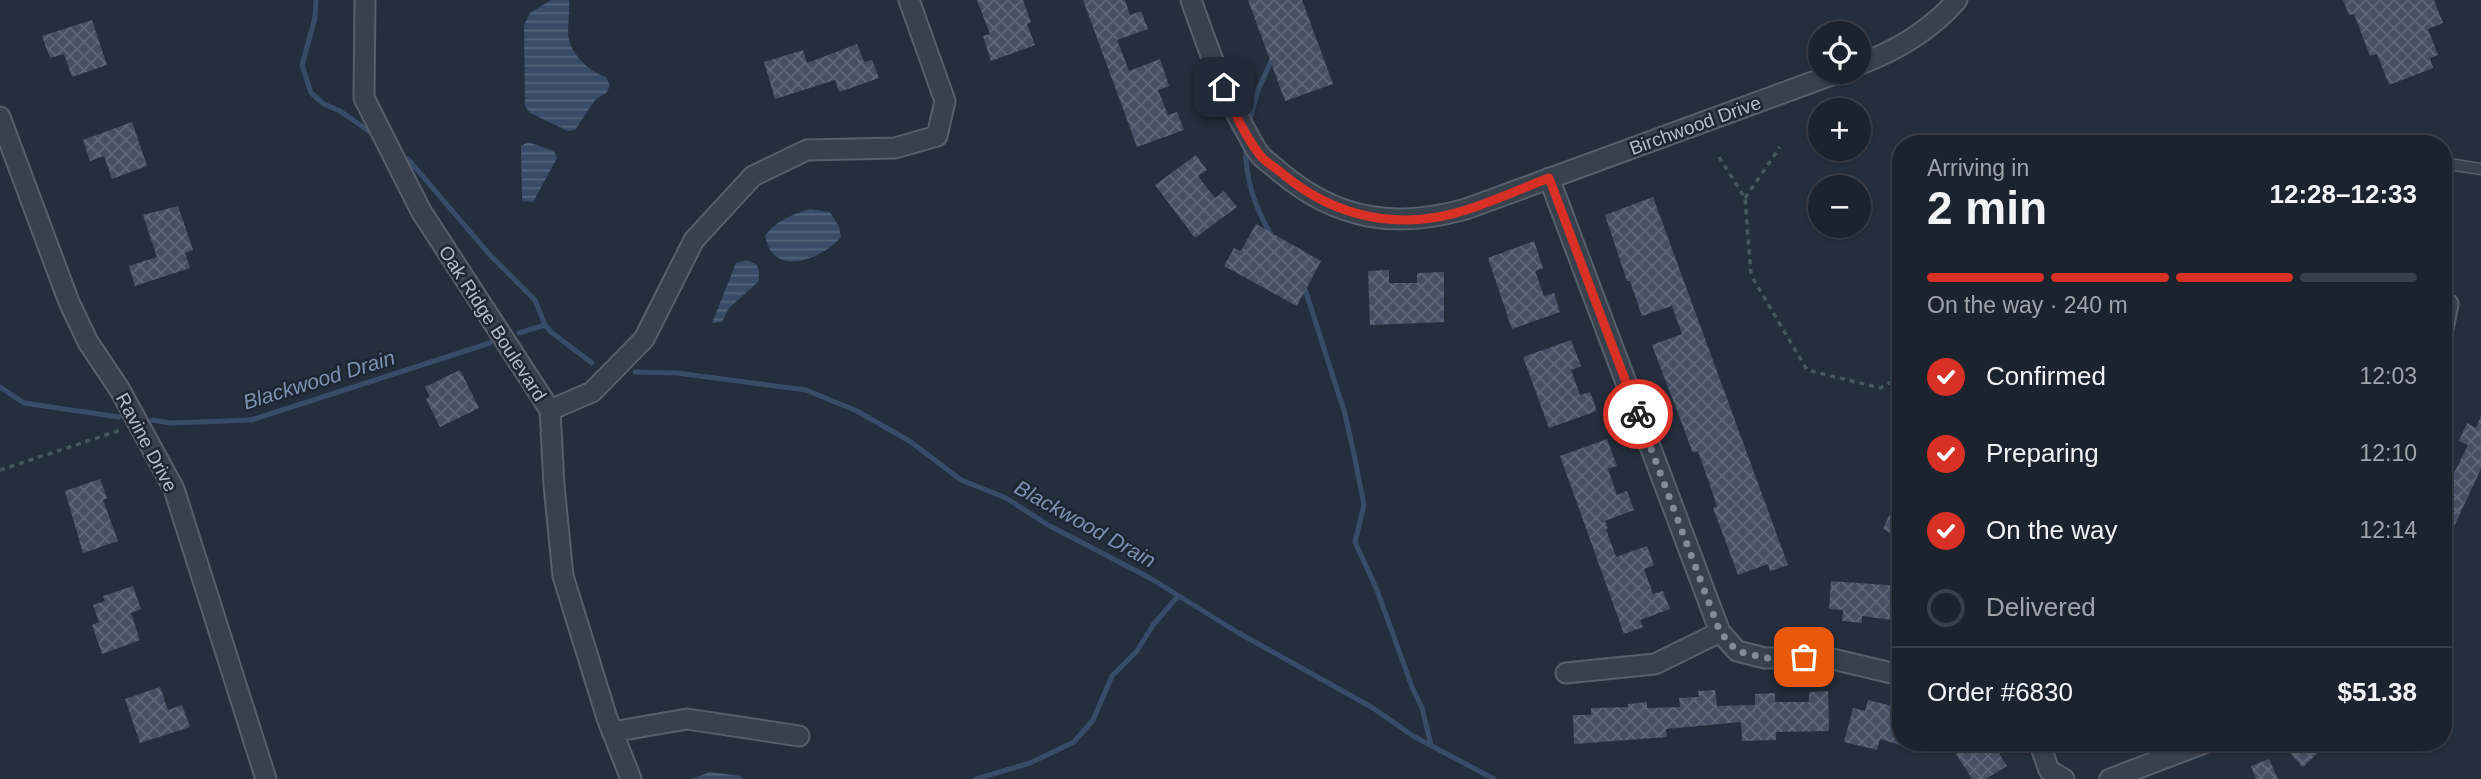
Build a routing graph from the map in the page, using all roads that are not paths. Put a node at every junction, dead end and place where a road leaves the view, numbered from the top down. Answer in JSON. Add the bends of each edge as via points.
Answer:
{"nodes":[{"id":1,"x":365,"y":0,"type":"edge"},
{"id":2,"x":909,"y":0,"type":"edge"},
{"id":3,"x":1191,"y":0,"type":"edge"},
{"id":4,"x":1956,"y":0,"type":"edge"},
{"id":5,"x":1871,"y":60,"type":"edge"},
{"id":6,"x":1808,"y":84,"type":"edge"},
{"id":7,"x":0,"y":117,"type":"edge"},
{"id":8,"x":2452,"y":164,"type":"edge"},
{"id":9,"x":2481,"y":169,"type":"edge"},
{"id":10,"x":1549,"y":178,"type":"junction"},
{"id":11,"x":550,"y":411,"type":"junction"},
{"id":12,"x":1720,"y":632,"type":"junction"},
{"id":13,"x":1892,"y":672,"type":"edge"},
{"id":14,"x":1566,"y":673,"type":"dead end"},
{"id":15,"x":612,"y":733,"type":"junction"},
{"id":16,"x":799,"y":736,"type":"dead end"},
{"id":17,"x":2042,"y":751,"type":"edge"},
{"id":18,"x":2183,"y":751,"type":"edge"},
{"id":19,"x":266,"y":779,"type":"edge"},
{"id":20,"x":631,"y":779,"type":"edge"},
{"id":21,"x":2064,"y":779,"type":"edge"},
{"id":22,"x":2110,"y":779,"type":"edge"}],
"edges":[{"from":1,"to":11,"type":"street","name":"Oak Ridge Boulevard","via":[[364,98],[421,211]]},
{"from":2,"to":11,"type":"street","via":[[945,101],[937,136],[895,148],[807,150],[753,176],[694,240],[644,339],[592,392]]},
{"from":3,"to":10,"type":"street","name":"Birchwood Drive","via":[[1233,109],[1260,155],[1301,189],[1334,207],[1372,218],[1439,217]]},
{"from":4,"to":5,"type":"street","via":[[1917,36]]},
{"from":6,"to":10,"type":"street","name":"Birchwood Drive"},
{"from":7,"to":19,"type":"street","name":"Ravine Drive","via":[[69,302],[174,489]]},
{"from":8,"to":9,"type":"lane"},
{"from":10,"to":12,"type":"street"},
{"from":11,"to":15,"type":"street","name":"Oak Ridge Boulevard","via":[[563,576]]},
{"from":12,"to":13,"type":"street","via":[[1737,651],[1755,656],[1824,657]]},
{"from":12,"to":14,"type":"street","via":[[1656,664]]},
{"from":15,"to":16,"type":"street","via":[[687,719]]},
{"from":15,"to":20,"type":"street","name":"Oak Ridge Boulevard"},
{"from":17,"to":21,"type":"street","via":[[2049,770]]},
{"from":18,"to":22,"type":"street"}]}
